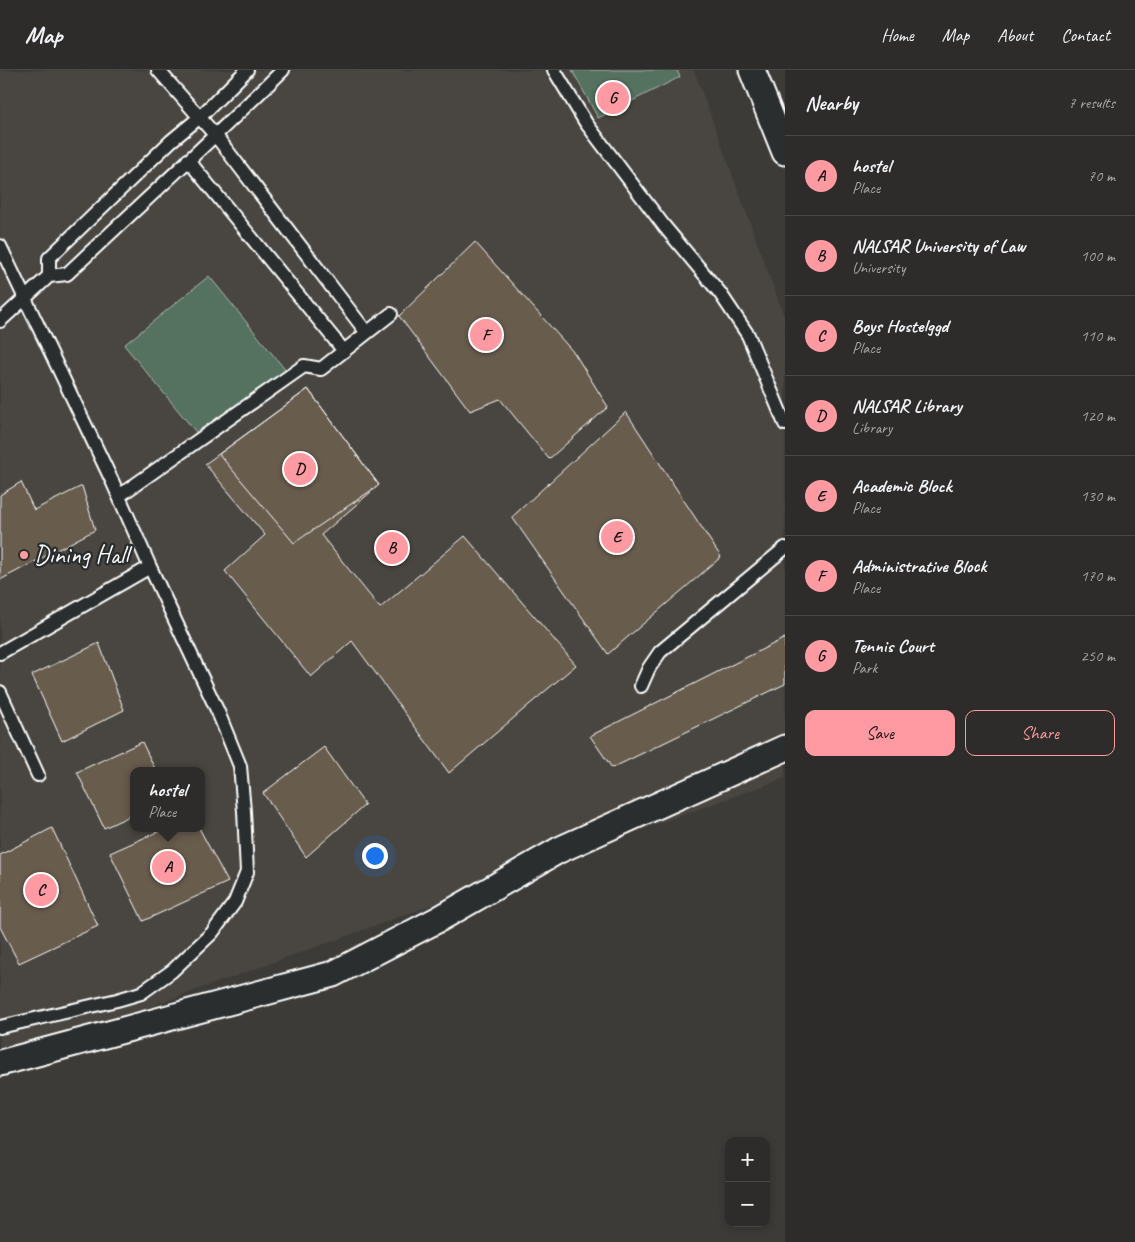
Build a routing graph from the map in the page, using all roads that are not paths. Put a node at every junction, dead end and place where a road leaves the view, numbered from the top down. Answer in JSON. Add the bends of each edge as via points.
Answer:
{"nodes":[{"id":1,"x":158,"y":70,"type":"edge"},
{"id":2,"x":247,"y":70,"type":"edge"},
{"id":3,"x":283,"y":70,"type":"edge"},
{"id":4,"x":554,"y":70,"type":"edge"},
{"id":5,"x":752,"y":70,"type":"edge"},
{"id":6,"x":200,"y":117,"type":"junction"},
{"id":7,"x":216,"y":136,"type":"junction"},
{"id":8,"x":785,"y":152,"type":"edge"},
{"id":9,"x":188,"y":160,"type":"junction"},
{"id":10,"x":0,"y":246,"type":"edge"},
{"id":11,"x":49,"y":276,"type":"junction"},
{"id":12,"x":25,"y":299,"type":"junction"},
{"id":13,"x":391,"y":314,"type":"dead end"},
{"id":14,"x":0,"y":321,"type":"edge"},
{"id":15,"x":367,"y":333,"type":"junction"},
{"id":16,"x":344,"y":351,"type":"junction"},
{"id":17,"x":785,"y":424,"type":"edge"},
{"id":18,"x":119,"y":496,"type":"junction"},
{"id":19,"x":785,"y":548,"type":"edge"},
{"id":20,"x":150,"y":566,"type":"junction"},
{"id":21,"x":0,"y":653,"type":"edge"},
{"id":22,"x":642,"y":686,"type":"dead end"},
{"id":23,"x":0,"y":692,"type":"edge"},
{"id":24,"x":785,"y":748,"type":"edge"},
{"id":25,"x":38,"y":775,"type":"dead end"},
{"id":26,"x":0,"y":1027,"type":"edge"},
{"id":27,"x":0,"y":1063,"type":"edge"}],
"edges":[{"from":1,"to":6,"type":"lane"},
{"from":2,"to":6,"type":"lane"},
{"from":3,"to":7,"type":"lane"},
{"from":4,"to":17,"type":"lane","via":[[586,123],[664,226],[720,293],[748,335]]},
{"from":5,"to":8,"type":"street"},
{"from":6,"to":7,"type":"lane"},
{"from":6,"to":11,"type":"lane","via":[[49,258]]},
{"from":7,"to":9,"type":"lane"},
{"from":7,"to":15,"type":"lane"},
{"from":9,"to":11,"type":"lane","via":[[67,274]]},
{"from":9,"to":16,"type":"lane"},
{"from":10,"to":12,"type":"lane"},
{"from":11,"to":12,"type":"lane"},
{"from":12,"to":14,"type":"lane"},
{"from":12,"to":18,"type":"lane"},
{"from":13,"to":15,"type":"lane"},
{"from":15,"to":16,"type":"lane"},
{"from":16,"to":18,"type":"lane","via":[[321,369],[304,366]]},
{"from":18,"to":20,"type":"lane"},
{"from":19,"to":22,"type":"lane","via":[[660,652]]},
{"from":20,"to":21,"type":"lane"},
{"from":20,"to":26,"type":"lane","via":[[240,766],[247,872],[235,902],[212,933],[172,971],[141,993]]},
{"from":23,"to":25,"type":"lane"},
{"from":24,"to":27,"type":"street","via":[[559,850],[439,919],[333,974]]}]}
